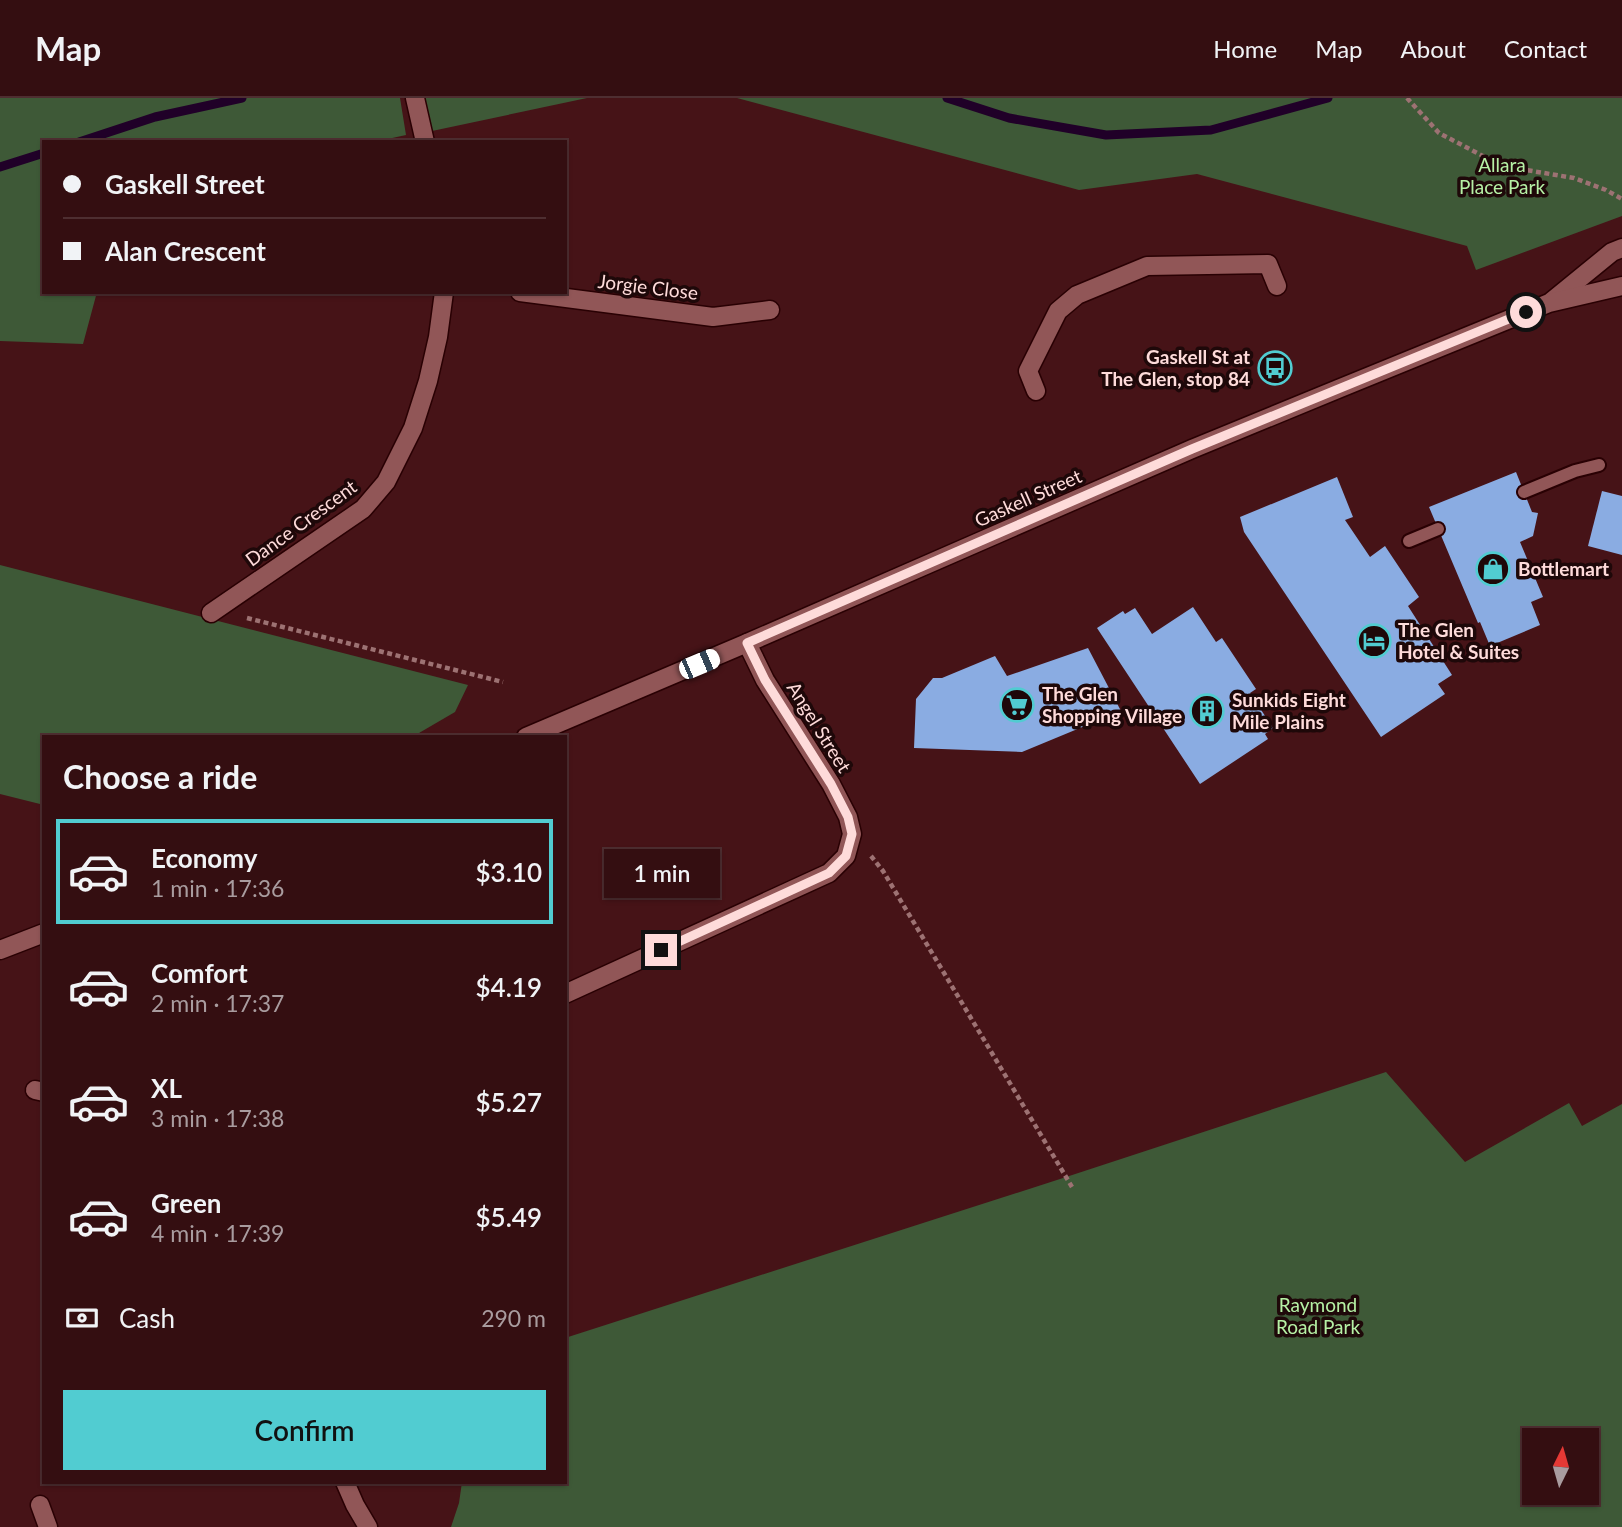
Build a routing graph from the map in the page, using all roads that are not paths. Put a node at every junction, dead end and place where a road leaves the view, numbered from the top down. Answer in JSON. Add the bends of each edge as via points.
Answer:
{"nodes":[{"id":1,"x":415,"y":98,"type":"edge"},
{"id":2,"x":425,"y":140,"type":"edge"},
{"id":3,"x":1622,"y":248,"type":"edge"},
{"id":4,"x":1277,"y":286,"type":"dead end"},
{"id":5,"x":1622,"y":286,"type":"edge"},
{"id":6,"x":444,"y":294,"type":"edge"},
{"id":7,"x":535,"y":294,"type":"edge"},
{"id":8,"x":1549,"y":303,"type":"junction"},
{"id":9,"x":770,"y":310,"type":"dead end"},
{"id":10,"x":1036,"y":391,"type":"dead end"},
{"id":11,"x":1599,"y":465,"type":"dead end"},
{"id":12,"x":1524,"y":492,"type":"dead end"},
{"id":13,"x":1438,"y":528,"type":"dead end"},
{"id":14,"x":1409,"y":541,"type":"dead end"},
{"id":15,"x":211,"y":613,"type":"road end"},
{"id":16,"x":747,"y":643,"type":"junction"},
{"id":17,"x":531,"y":735,"type":"edge"},
{"id":18,"x":42,"y":934,"type":"edge"},
{"id":19,"x":0,"y":950,"type":"edge"},
{"id":20,"x":567,"y":993,"type":"edge"},
{"id":21,"x":346,"y":1484,"type":"edge"},
{"id":22,"x":40,"y":1505,"type":"dead end"},
{"id":23,"x":48,"y":1527,"type":"edge"},
{"id":24,"x":368,"y":1527,"type":"edge"}],
"edges":[{"from":1,"to":2,"type":"street"},
{"from":3,"to":8,"type":"street","name":"Gaskell Street"},
{"from":4,"to":10,"type":"street","via":[[1268,264],[1147,266],[1077,295],[1058,311],[1028,371]]},
{"from":5,"to":8,"type":"street","name":"Gaskell Street"},
{"from":6,"to":15,"type":"street","name":"Dance Crescent","via":[[428,381],[413,428],[386,482],[363,509]]},
{"from":7,"to":9,"type":"street","name":"Jorgie Close","via":[[713,317]]},
{"from":8,"to":16,"type":"street","name":"Gaskell Street","via":[[1192,449]]},
{"from":11,"to":12,"type":"lane"},
{"from":13,"to":14,"type":"lane"},
{"from":16,"to":17,"type":"street","name":"Gaskell Street"},
{"from":16,"to":20,"type":"street","name":"Angel Street","via":[[848,817],[852,834],[846,856],[829,873]]},
{"from":18,"to":19,"type":"street"},
{"from":21,"to":24,"type":"street"},
{"from":22,"to":23,"type":"street"}]}
